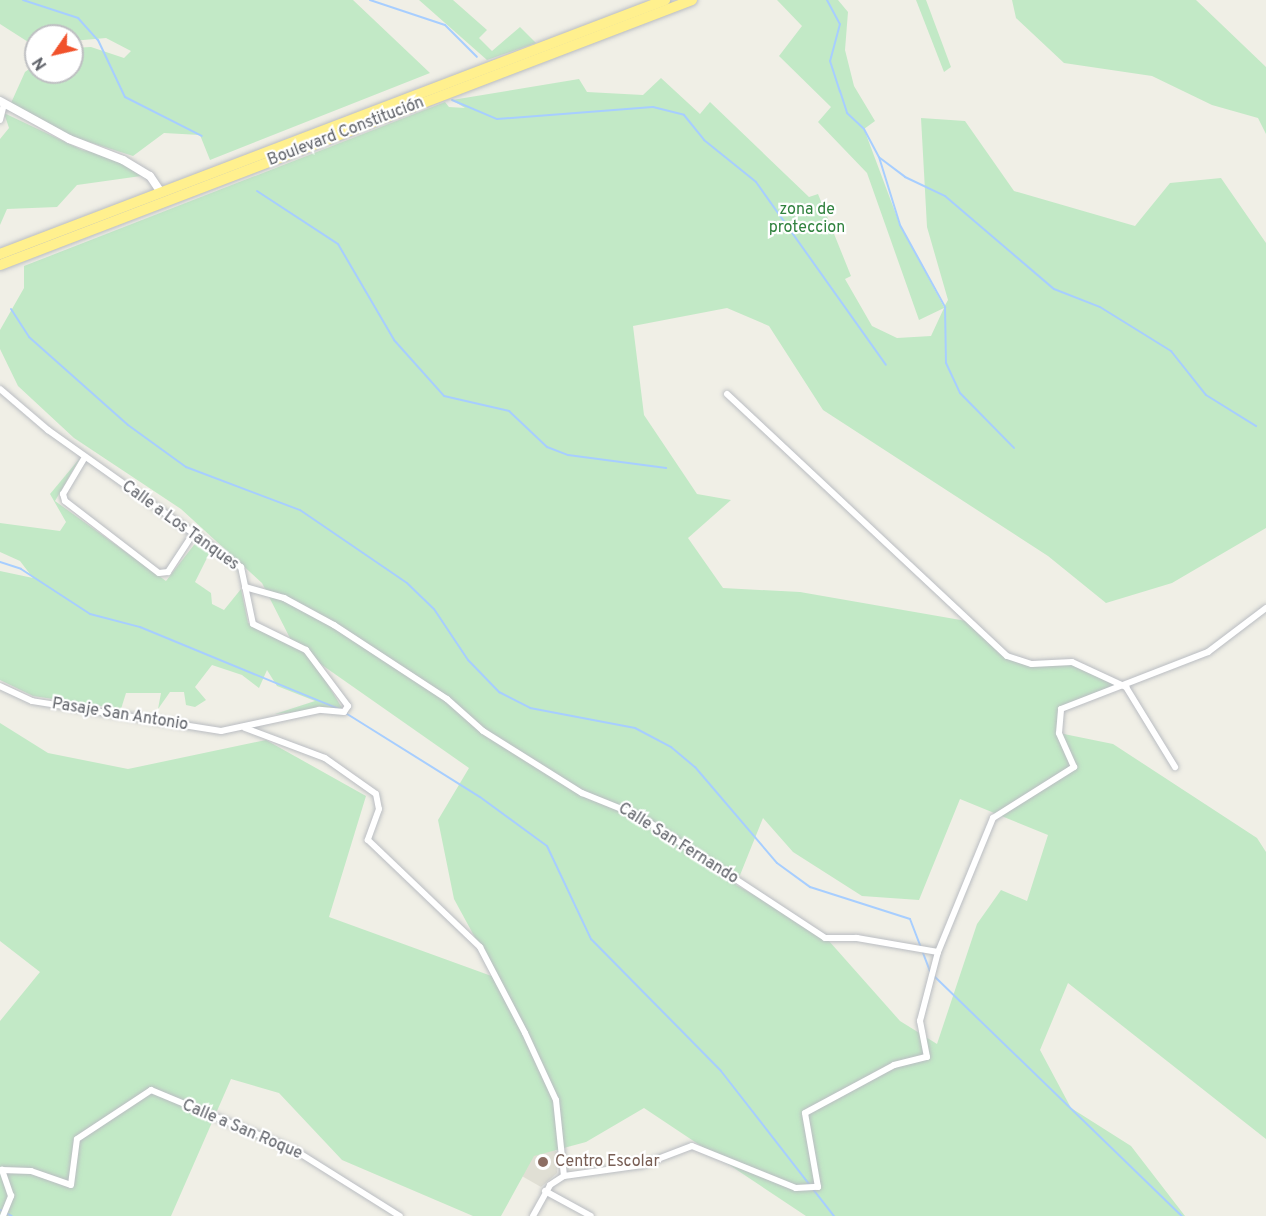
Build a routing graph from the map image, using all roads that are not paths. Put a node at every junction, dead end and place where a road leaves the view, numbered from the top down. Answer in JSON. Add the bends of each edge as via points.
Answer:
{"nodes":[{"id":1,"x":665,"y":0,"type":"edge"},
{"id":2,"x":692,"y":0,"type":"edge"},
{"id":3,"x":2,"y":103,"type":"edge"},
{"id":4,"x":0,"y":120,"type":"edge"},
{"id":5,"x":160,"y":191,"type":"junction"},
{"id":6,"x":0,"y":254,"type":"edge"},
{"id":7,"x":0,"y":265,"type":"edge"},
{"id":8,"x":0,"y":388,"type":"edge"},
{"id":9,"x":728,"y":394,"type":"dead end"},
{"id":10,"x":84,"y":457,"type":"junction"},
{"id":11,"x":194,"y":534,"type":"junction"},
{"id":12,"x":244,"y":587,"type":"junction"},
{"id":13,"x":1266,"y":608,"type":"edge"},
{"id":14,"x":0,"y":686,"type":"edge"},
{"id":15,"x":1126,"y":687,"type":"junction"},
{"id":16,"x":244,"y":728,"type":"junction"},
{"id":17,"x":1175,"y":767,"type":"dead end"},
{"id":18,"x":938,"y":952,"type":"junction"},
{"id":19,"x":564,"y":1176,"type":"junction"},
{"id":20,"x":545,"y":1191,"type":"junction"},
{"id":21,"x":3,"y":1216,"type":"edge"},
{"id":22,"x":400,"y":1216,"type":"edge"},
{"id":23,"x":533,"y":1216,"type":"edge"},
{"id":24,"x":591,"y":1216,"type":"edge"}],
"edges":[{"from":1,"to":5,"type":"highway","name":"Boulevard Constitución"},
{"from":2,"to":7,"type":"highway","name":"Boulevard Constitución"},
{"from":3,"to":4,"type":"street"},
{"from":3,"to":5,"type":"street","via":[[69,139],[123,160],[150,176]]},
{"from":5,"to":6,"type":"highway","name":"Boulevard Constitución"},
{"from":8,"to":10,"type":"street","name":"Calle a Los Tanques"},
{"from":9,"to":15,"type":"street","via":[[1007,656],[1032,664],[1072,662]]},
{"from":10,"to":11,"type":"street","name":"Calle a Los Tanques"},
{"from":10,"to":11,"type":"street","via":[[63,494],[65,501],[159,573],[168,572]]},
{"from":11,"to":12,"type":"street","name":"Calle a Los Tanques","via":[[241,567]]},
{"from":12,"to":16,"type":"street","name":"Calle a Los Tanques","via":[[253,624],[306,650],[348,706],[344,711],[319,710]]},
{"from":12,"to":18,"type":"street","name":"Calle San Fernando","via":[[284,597],[334,625],[447,699],[483,731],[582,793],[641,817],[825,938],[857,938]]},
{"from":13,"to":15,"type":"street","via":[[1208,652]]},
{"from":14,"to":16,"type":"street","name":"Pasaje San Antonio","via":[[32,701],[209,729]]},
{"from":15,"to":17,"type":"street"},
{"from":15,"to":18,"type":"street","via":[[1061,709],[1059,733],[1074,767],[993,818]]},
{"from":16,"to":19,"type":"street","via":[[325,758],[376,794],[379,809],[368,840],[480,947],[525,1033],[556,1100]]},
{"from":18,"to":19,"type":"street","via":[[920,1021],[927,1057],[894,1065],[805,1113],[820,1177],[815,1190],[796,1188],[692,1146],[642,1165]]},
{"from":19,"to":20,"type":"street"},
{"from":20,"to":23,"type":"street"},
{"from":20,"to":24,"type":"street"},
{"from":21,"to":22,"type":"street","name":"Calle a San Roque","via":[[11,1196],[2,1170],[31,1171],[71,1185],[77,1139],[150,1090],[293,1149]]}]}
